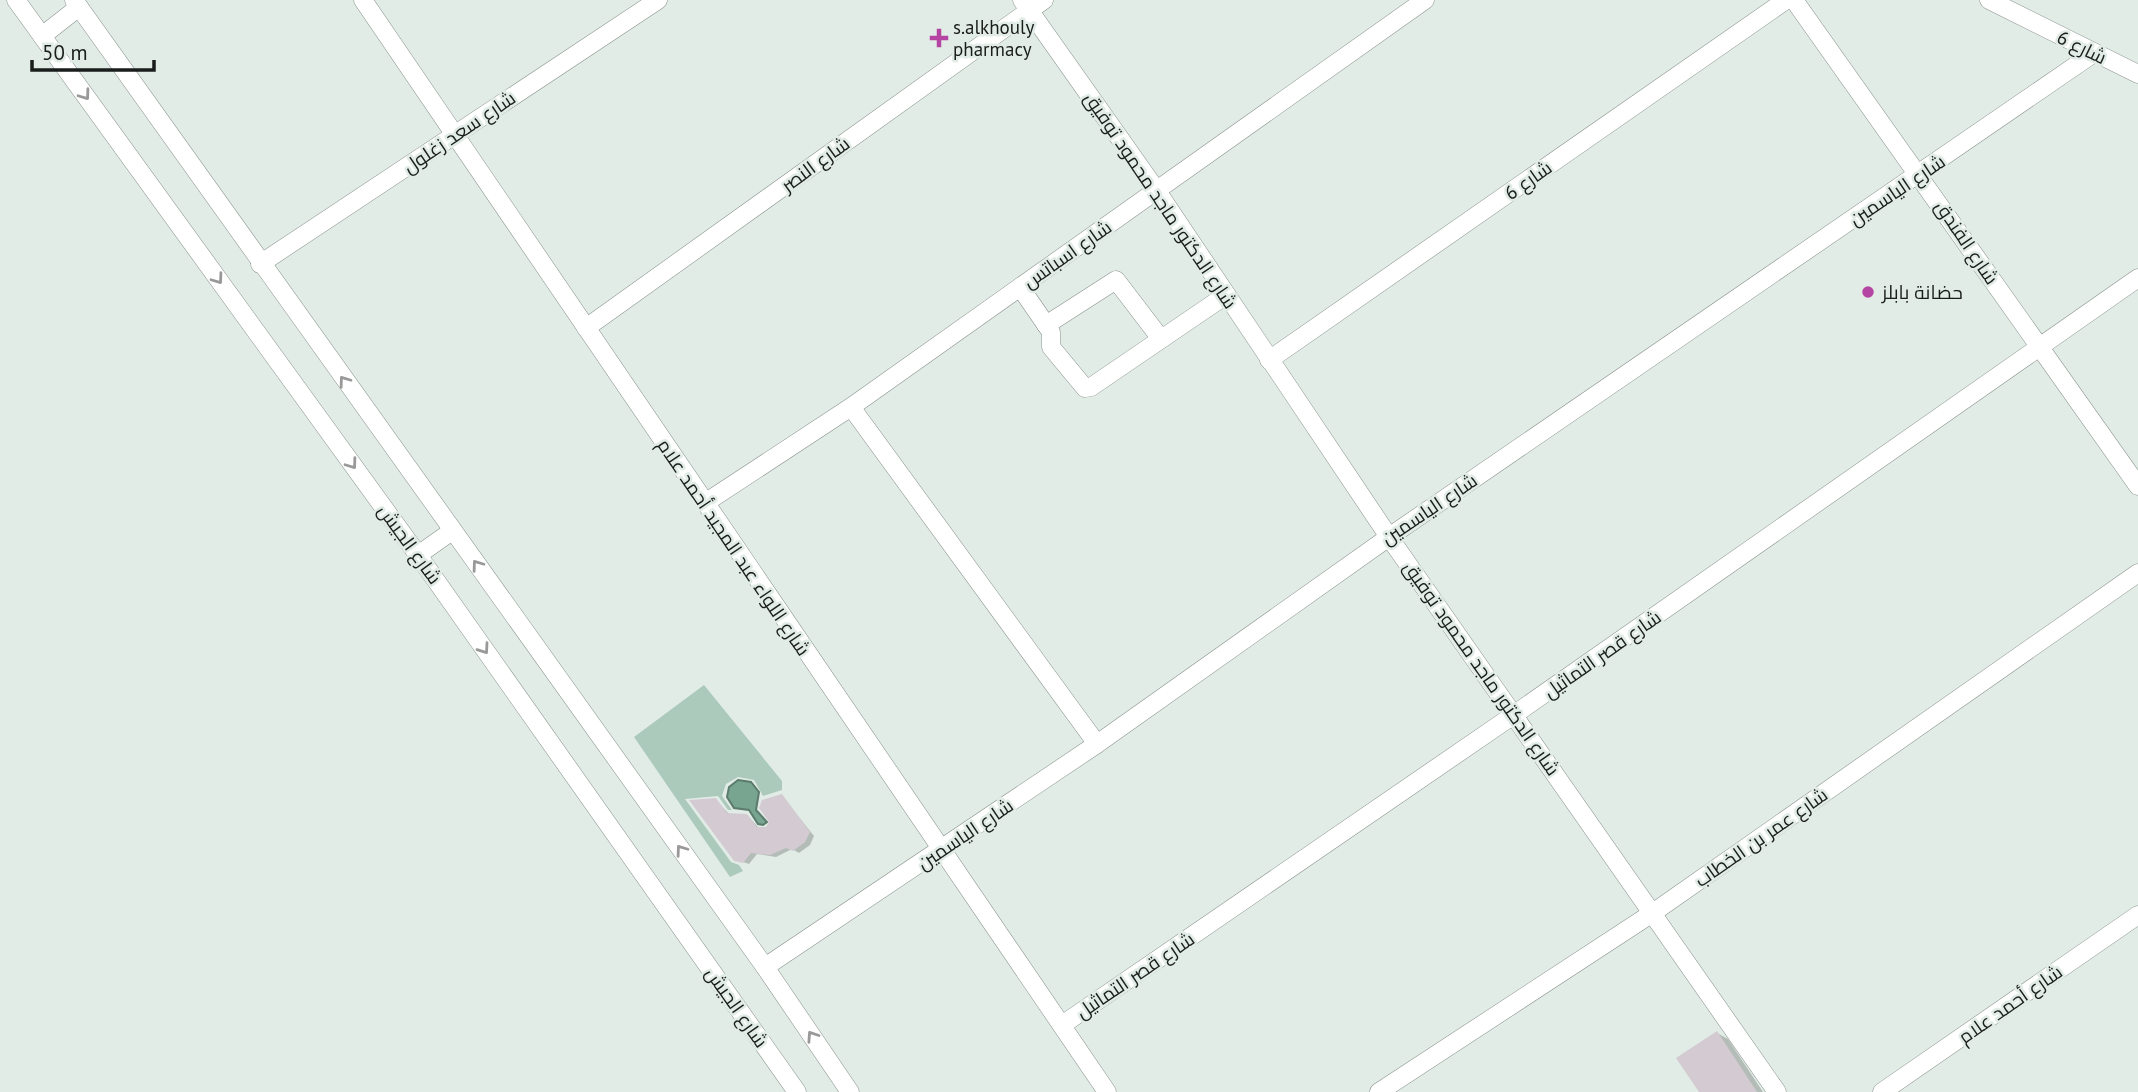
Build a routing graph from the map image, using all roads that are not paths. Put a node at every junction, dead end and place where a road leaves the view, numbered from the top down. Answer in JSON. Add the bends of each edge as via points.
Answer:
{"nodes":[{"id":1,"x":16,"y":0,"type":"edge"},
{"id":2,"x":363,"y":0,"type":"edge"},
{"id":3,"x":658,"y":0,"type":"edge"},
{"id":4,"x":1044,"y":0,"type":"edge"},
{"id":5,"x":1425,"y":0,"type":"edge"},
{"id":6,"x":1786,"y":0,"type":"edge"},
{"id":7,"x":1794,"y":0,"type":"edge"},
{"id":8,"x":1989,"y":0,"type":"edge"},
{"id":9,"x":77,"y":4,"type":"edge"},
{"id":10,"x":1025,"y":5,"type":"edge"},
{"id":11,"x":42,"y":36,"type":"junction"},
{"id":12,"x":2094,"y":53,"type":"junction"},
{"id":13,"x":2138,"y":74,"type":"edge"},
{"id":14,"x":454,"y":136,"type":"junction"},
{"id":15,"x":1920,"y":174,"type":"junction"},
{"id":16,"x":1157,"y":191,"type":"junction"},
{"id":17,"x":260,"y":264,"type":"junction"},
{"id":18,"x":2138,"y":278,"type":"edge"},
{"id":19,"x":1020,"y":287,"type":"junction"},
{"id":20,"x":1226,"y":295,"type":"junction"},
{"id":21,"x":1046,"y":325,"type":"junction"},
{"id":22,"x":586,"y":328,"type":"junction"},
{"id":23,"x":1161,"y":339,"type":"junction"},
{"id":24,"x":2039,"y":348,"type":"junction"},
{"id":25,"x":1269,"y":360,"type":"junction"},
{"id":26,"x":851,"y":407,"type":"junction"},
{"id":27,"x":2138,"y":486,"type":"edge"},
{"id":28,"x":705,"y":503,"type":"junction"},
{"id":29,"x":452,"y":531,"type":"junction"},
{"id":30,"x":1389,"y":537,"type":"junction"},
{"id":31,"x":418,"y":555,"type":"junction"},
{"id":32,"x":2138,"y":573,"type":"edge"},
{"id":33,"x":1515,"y":714,"type":"junction"},
{"id":34,"x":1097,"y":744,"type":"junction"},
{"id":35,"x":941,"y":851,"type":"junction"},
{"id":36,"x":1654,"y":912,"type":"junction"},
{"id":37,"x":2138,"y":915,"type":"edge"},
{"id":38,"x":765,"y":967,"type":"junction"},
{"id":39,"x":1062,"y":1025,"type":"junction"},
{"id":40,"x":797,"y":1092,"type":"edge"},
{"id":41,"x":850,"y":1092,"type":"edge"},
{"id":42,"x":1107,"y":1092,"type":"edge"},
{"id":43,"x":1379,"y":1092,"type":"edge"},
{"id":44,"x":1777,"y":1092,"type":"edge"},
{"id":45,"x":1882,"y":1092,"type":"edge"}],
"edges":[{"from":1,"to":11,"type":"street","name":"شارع الجيش"},
{"from":2,"to":14,"type":"street","name":"شارع اللواء عبد المجيد أحمد علام"},
{"from":3,"to":14,"type":"street","name":"شارع سعد زغلول"},
{"from":4,"to":10,"type":"street","name":"شارع النصر"},
{"from":5,"to":16,"type":"street","name":"شارع اسباتس"},
{"from":6,"to":25,"type":"street","name":"شارع 6"},
{"from":7,"to":15,"type":"street","name":"شارع الفندق"},
{"from":8,"to":12,"type":"street","name":"شارع 6"},
{"from":9,"to":11,"type":"street"},
{"from":9,"to":17,"type":"street"},
{"from":10,"to":16,"type":"street","name":"شارع الدكتور ماجد محمود توفيق"},
{"from":10,"to":22,"type":"street","name":"شارع النصر"},
{"from":11,"to":31,"type":"street","name":"شارع الجيش","one_way":true},
{"from":12,"to":13,"type":"street","name":"شارع 6"},
{"from":12,"to":15,"type":"street","name":"شارع الياسمين"},
{"from":14,"to":17,"type":"street","name":"شارع سعد زغلول"},
{"from":14,"to":22,"type":"street","name":"شارع اللواء عبد المجيد أحمد علام"},
{"from":15,"to":24,"type":"street","name":"شارع الفندق"},
{"from":15,"to":30,"type":"street","name":"شارع الياسمين"},
{"from":16,"to":19,"type":"street","name":"شارع اسباتس"},
{"from":16,"to":20,"type":"street","name":"شارع الدكتور ماجد محمود توفيق"},
{"from":29,"to":17,"type":"street","one_way":true},
{"from":18,"to":24,"type":"street","name":"شارع قصر التماثيل"},
{"from":19,"to":21,"type":"street"},
{"from":19,"to":26,"type":"street","name":"شارع اسباتس"},
{"from":20,"to":23,"type":"street"},
{"from":20,"to":25,"type":"street","name":"شارع الدكتور ماجد محمود توفيق"},
{"from":21,"to":23,"type":"street","via":[[1116,280]]},
{"from":21,"to":23,"type":"street","via":[[1052,334],[1051,347],[1085,388]]},
{"from":22,"to":28,"type":"street","name":"شارع اللواء عبد المجيد أحمد علام"},
{"from":24,"to":27,"type":"street","name":"شارع الفندق"},
{"from":24,"to":33,"type":"street","name":"شارع قصر التماثيل"},
{"from":25,"to":30,"type":"street","name":"شارع الدكتور ماجد محمود توفيق"},
{"from":26,"to":28,"type":"street","name":"شارع اسباتس"},
{"from":26,"to":34,"type":"street"},
{"from":28,"to":35,"type":"street","name":"شارع اللواء عبد المجيد أحمد علام"},
{"from":29,"to":31,"type":"street"},
{"from":38,"to":29,"type":"street","one_way":true},
{"from":30,"to":33,"type":"street","name":"شارع الدكتور ماجد محمود توفيق"},
{"from":30,"to":34,"type":"street","name":"شارع الياسمين"},
{"from":31,"to":40,"type":"street","name":"شارع الجيش","one_way":true},
{"from":32,"to":36,"type":"street","name":"شارع عمر بن الخطاب"},
{"from":33,"to":36,"type":"street","name":"شارع الدكتور ماجد محمود توفيق"},
{"from":33,"to":39,"type":"street","name":"شارع قصر التماثيل"},
{"from":34,"to":35,"type":"street","name":"شارع الياسمين"},
{"from":35,"to":38,"type":"street","name":"شارع الياسمين"},
{"from":35,"to":39,"type":"street","name":"شارع اللواء عبد المجيد أحمد علام"},
{"from":36,"to":43,"type":"street","name":"شارع عمر بن الخطاب"},
{"from":36,"to":44,"type":"street","name":"شارع الدكتور ماجد محمود توفيق"},
{"from":37,"to":45,"type":"street","name":"شارع أحمد علام"},
{"from":41,"to":38,"type":"street","one_way":true},
{"from":39,"to":42,"type":"street","name":"شارع اللواء عبد المجيد أحمد علام"}]}
